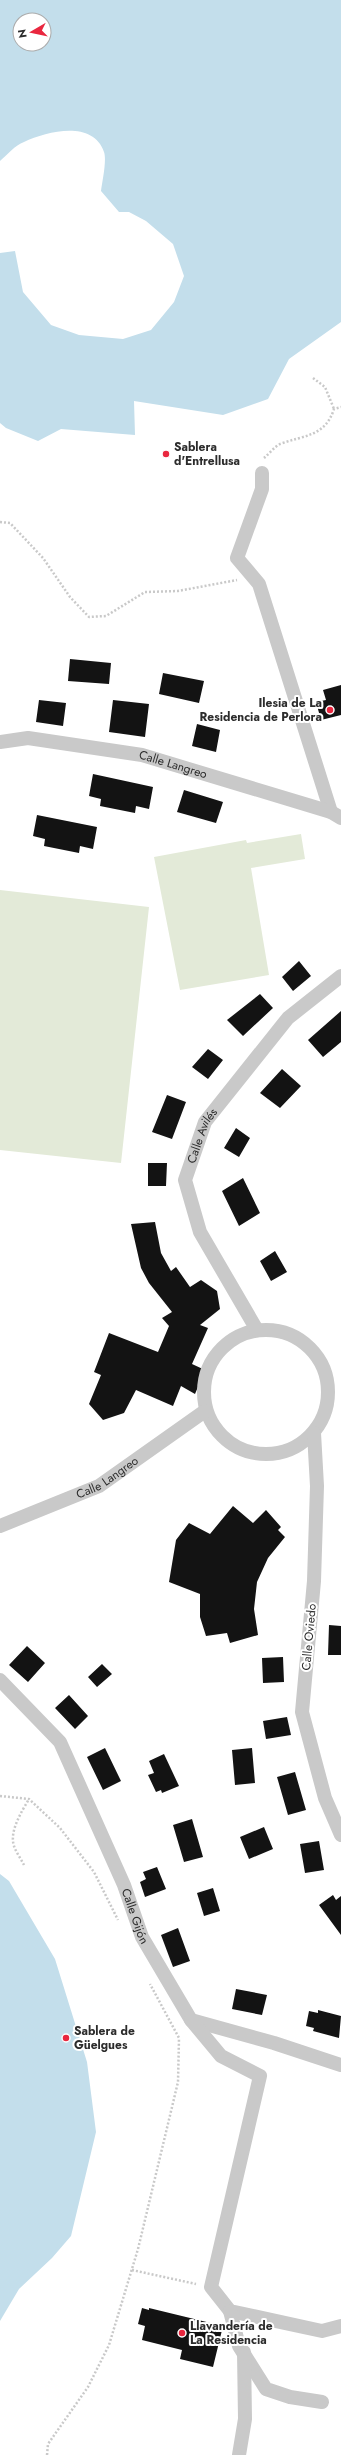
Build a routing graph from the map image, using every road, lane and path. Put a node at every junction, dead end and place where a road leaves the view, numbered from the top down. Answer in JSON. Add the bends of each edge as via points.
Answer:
{"nodes":[{"id":1,"x":313,"y":378,"type":"dead end"},
{"id":2,"x":341,"y":407,"type":"edge"},
{"id":3,"x":334,"y":409,"type":"junction"},
{"id":4,"x":262,"y":473,"type":"joint"},
{"id":5,"x":0,"y":522,"type":"edge"},
{"id":6,"x":250,"y":573,"type":"junction"},
{"id":7,"x":0,"y":742,"type":"edge"},
{"id":8,"x":336,"y":815,"type":"edge"},
{"id":9,"x":341,"y":976,"type":"edge"},
{"id":10,"x":257,"y":1330,"type":"junction"},
{"id":11,"x":205,"y":1411,"type":"junction"},
{"id":12,"x":314,"y":1433,"type":"junction"},
{"id":13,"x":0,"y":1526,"type":"edge"},
{"id":14,"x":0,"y":1680,"type":"edge"},
{"id":15,"x":0,"y":1796,"type":"edge"},
{"id":16,"x":29,"y":1799,"type":"junction"},
{"id":17,"x":341,"y":1835,"type":"edge"},
{"id":18,"x":24,"y":1865,"type":"dead end"},
{"id":19,"x":122,"y":1927,"type":"dead end"},
{"id":20,"x":146,"y":1977,"type":"dead end"},
{"id":21,"x":191,"y":2020,"type":"junction"},
{"id":22,"x":341,"y":2065,"type":"edge"},
{"id":23,"x":132,"y":2270,"type":"junction"},
{"id":24,"x":211,"y":2287,"type":"junction"},
{"id":25,"x":230,"y":2312,"type":"junction"},
{"id":26,"x":341,"y":2326,"type":"edge"},
{"id":27,"x":244,"y":2352,"type":"junction"},
{"id":28,"x":322,"y":2402,"type":"dead end"},
{"id":29,"x":47,"y":2455,"type":"edge"},
{"id":30,"x":240,"y":2455,"type":"edge"}],
"edges":[{"from":1,"to":3,"type":"path","via":[[325,387]]},
{"from":2,"to":3,"type":"path"},
{"from":3,"to":4,"type":"path","via":[[330,422],[312,435],[279,445],[256,466]]},
{"from":4,"to":6,"type":"street","via":[[262,489],[237,558]]},
{"from":5,"to":6,"type":"path","via":[[10,523],[42,558],[70,597],[89,616],[106,616],[145,592],[178,591],[235,581]]},
{"from":6,"to":8,"type":"street","via":[[259,584]]},
{"from":7,"to":8,"type":"street","name":"Calle Langreo","via":[[28,738],[142,755]]},
{"from":9,"to":10,"type":"street","name":"Calle Avilés","via":[[288,1018],[205,1122],[185,1180],[200,1232]]},
{"from":10,"to":11,"type":"street","via":[[236,1337],[219,1350],[208,1369],[204,1390]]},
{"from":10,"to":12,"type":"street","via":[[278,1330],[296,1336],[311,1348],[322,1363],[328,1380],[329,1399],[324,1417]]},
{"from":11,"to":12,"type":"street","via":[[229,1442],[246,1451],[264,1454],[282,1452],[300,1445]]},
{"from":11,"to":13,"type":"street","name":"Calle Langreo","via":[[100,1486]]},
{"from":12,"to":17,"type":"street","name":"Calle Oviedo","via":[[317,1486],[314,1581],[302,1712],[325,1798]]},
{"from":14,"to":21,"type":"street","name":"Calle Gijón","via":[[60,1742],[124,1885],[142,1938]]},
{"from":15,"to":16,"type":"path"},
{"from":16,"to":18,"type":"path","via":[[19,1816],[13,1836],[14,1846]]},
{"from":16,"to":19,"type":"path","via":[[60,1828],[94,1872]]},
{"from":20,"to":23,"type":"path","via":[[179,2038],[178,2082]]},
{"from":21,"to":22,"type":"street"},
{"from":21,"to":24,"type":"street","name":"Calle Gijón","via":[[221,2056],[260,2076]]},
{"from":23,"to":24,"type":"path"},
{"from":23,"to":29,"type":"path","via":[[109,2345],[88,2387],[48,2444]]},
{"from":24,"to":25,"type":"street"},
{"from":25,"to":26,"type":"street","via":[[322,2331]]},
{"from":25,"to":27,"type":"street","via":[[239,2346]]},
{"from":27,"to":28,"type":"street","via":[[266,2389],[290,2397]]},
{"from":27,"to":30,"type":"street","via":[[245,2419]]}]}
